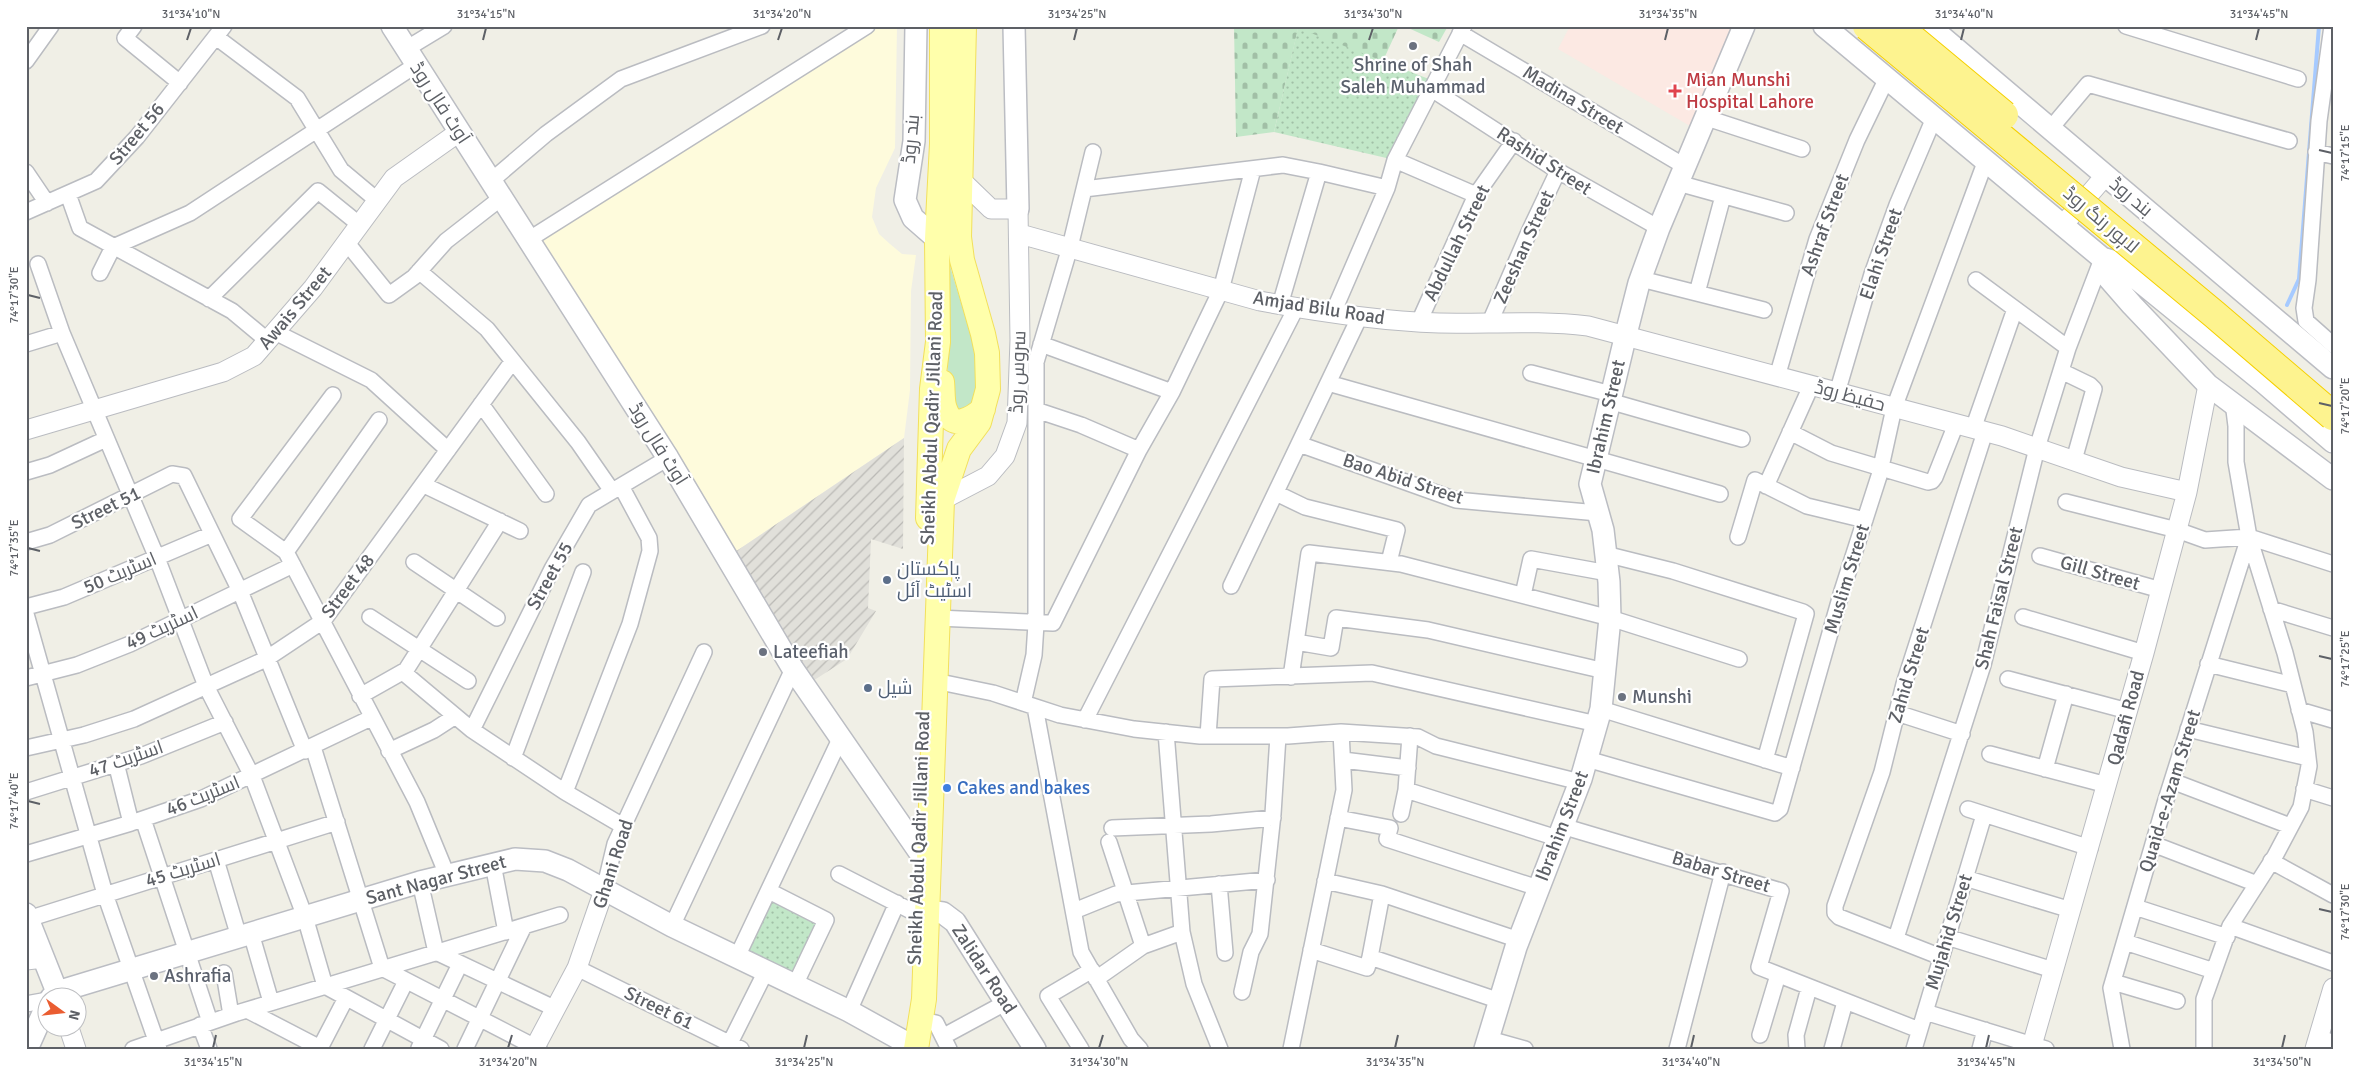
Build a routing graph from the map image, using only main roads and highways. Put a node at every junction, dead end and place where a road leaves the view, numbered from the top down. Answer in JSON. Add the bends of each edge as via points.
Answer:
{"nodes":[{"id":1,"x":392,"y":26,"type":"edge"},
{"id":2,"x":916,"y":26,"type":"edge"},
{"id":3,"x":942,"y":26,"type":"edge"},
{"id":4,"x":964,"y":26,"type":"edge"},
{"id":5,"x":1014,"y":26,"type":"edge"},
{"id":6,"x":1744,"y":26,"type":"edge"},
{"id":7,"x":1824,"y":26,"type":"edge"},
{"id":8,"x":1867,"y":26,"type":"edge"},
{"id":9,"x":1897,"y":26,"type":"edge"},
{"id":10,"x":1929,"y":26,"type":"edge"},
{"id":11,"x":1018,"y":208,"type":"road end"},
{"id":12,"x":937,"y":239,"type":"junction"},
{"id":13,"x":2102,"y":258,"type":"junction"},
{"id":14,"x":938,"y":342,"type":"junction"},
{"id":15,"x":2333,"y":368,"type":"edge"},
{"id":16,"x":2333,"y":392,"type":"edge"},
{"id":17,"x":983,"y":409,"type":"junction"},
{"id":18,"x":2333,"y":416,"type":"edge"},
{"id":19,"x":2333,"y":442,"type":"edge"},
{"id":20,"x":2333,"y":479,"type":"edge"},
{"id":21,"x":925,"y":853,"type":"junction"},
{"id":22,"x":916,"y":910,"type":"junction"},
{"id":23,"x":27,"y":916,"type":"edge"},
{"id":24,"x":31,"y":960,"type":"edge"},
{"id":25,"x":46,"y":988,"type":"edge"},
{"id":26,"x":79,"y":988,"type":"edge"},
{"id":27,"x":38,"y":1024,"type":"edge"},
{"id":28,"x":29,"y":1040,"type":"edge"},
{"id":29,"x":1487,"y":1044,"type":"edge"},
{"id":30,"x":908,"y":1046,"type":"edge"},
{"id":31,"x":1035,"y":1049,"type":"edge"}],
"edges":[{"from":1,"to":21,"type":"main road","name":"آوٹ فال روڈ","via":[[668,458],[793,669]]},
{"from":2,"to":12,"type":"main road","name":"بند روڈ","via":[[914,140],[906,200],[913,218]]},
{"from":3,"to":12,"type":"main road","name":"Sheikh Abdul Qadir Jillani Road","via":[[942,144]]},
{"from":4,"to":17,"type":"main road","name":"Sheikh Abdul Qadir Jillani Road","via":[[960,237],[962,260],[987,353],[988,389]]},
{"from":5,"to":11,"type":"main road"},
{"from":6,"to":29,"type":"main road","name":"Ibrahim Street","via":[[1658,228],[1626,334],[1590,484],[1606,564],[1610,618],[1599,717],[1580,782],[1519,940]]},
{"from":7,"to":13,"type":"main road"},
{"from":8,"to":18,"type":"highway","name":"لاہور رنگ روڈ","bridge":true},
{"from":9,"to":16,"type":"highway","name":"لاہور رنگ روڈ","bridge":true},
{"from":10,"to":15,"type":"main road","name":"بند روڈ"},
{"from":12,"to":14,"type":"main road","name":"Sheikh Abdul Qadir Jillani Road"},
{"from":13,"to":19,"type":"main road","via":[[2116,262]]},
{"from":13,"to":20,"type":"main road","via":[[2105,274],[2208,384]]},
{"from":14,"to":17,"type":"main road","via":[[944,409],[958,422],[970,420]]},
{"from":14,"to":21,"type":"main road","name":"Sheikh Abdul Qadir Jillani Road","via":[[930,416]]},
{"from":17,"to":21,"type":"main road","name":"Sheikh Abdul Qadir Jillani Road","via":[[979,422],[959,449],[942,500]]},
{"from":21,"to":22,"type":"main road","name":"Sheikh Abdul Qadir Jillani Road"},
{"from":22,"to":30,"type":"main road","name":"Sheikh Abdul Qadir Jillani Road","via":[[914,999]]},
{"from":22,"to":30,"type":"main road","name":"Sheikh Abdul Qadir Jillani Road","via":[[922,1020]]},
{"from":22,"to":31,"type":"main road","name":"Zalidar Road","via":[[943,913],[955,922]]},
{"from":23,"to":24,"type":"main road"},
{"from":24,"to":25,"type":"main road"},
{"from":26,"to":30,"type":"main road","name":"Sant Nagar Street","via":[[130,969],[420,882],[515,859],[545,861],[849,1011]]},
{"from":27,"to":28,"type":"main road"}]}
